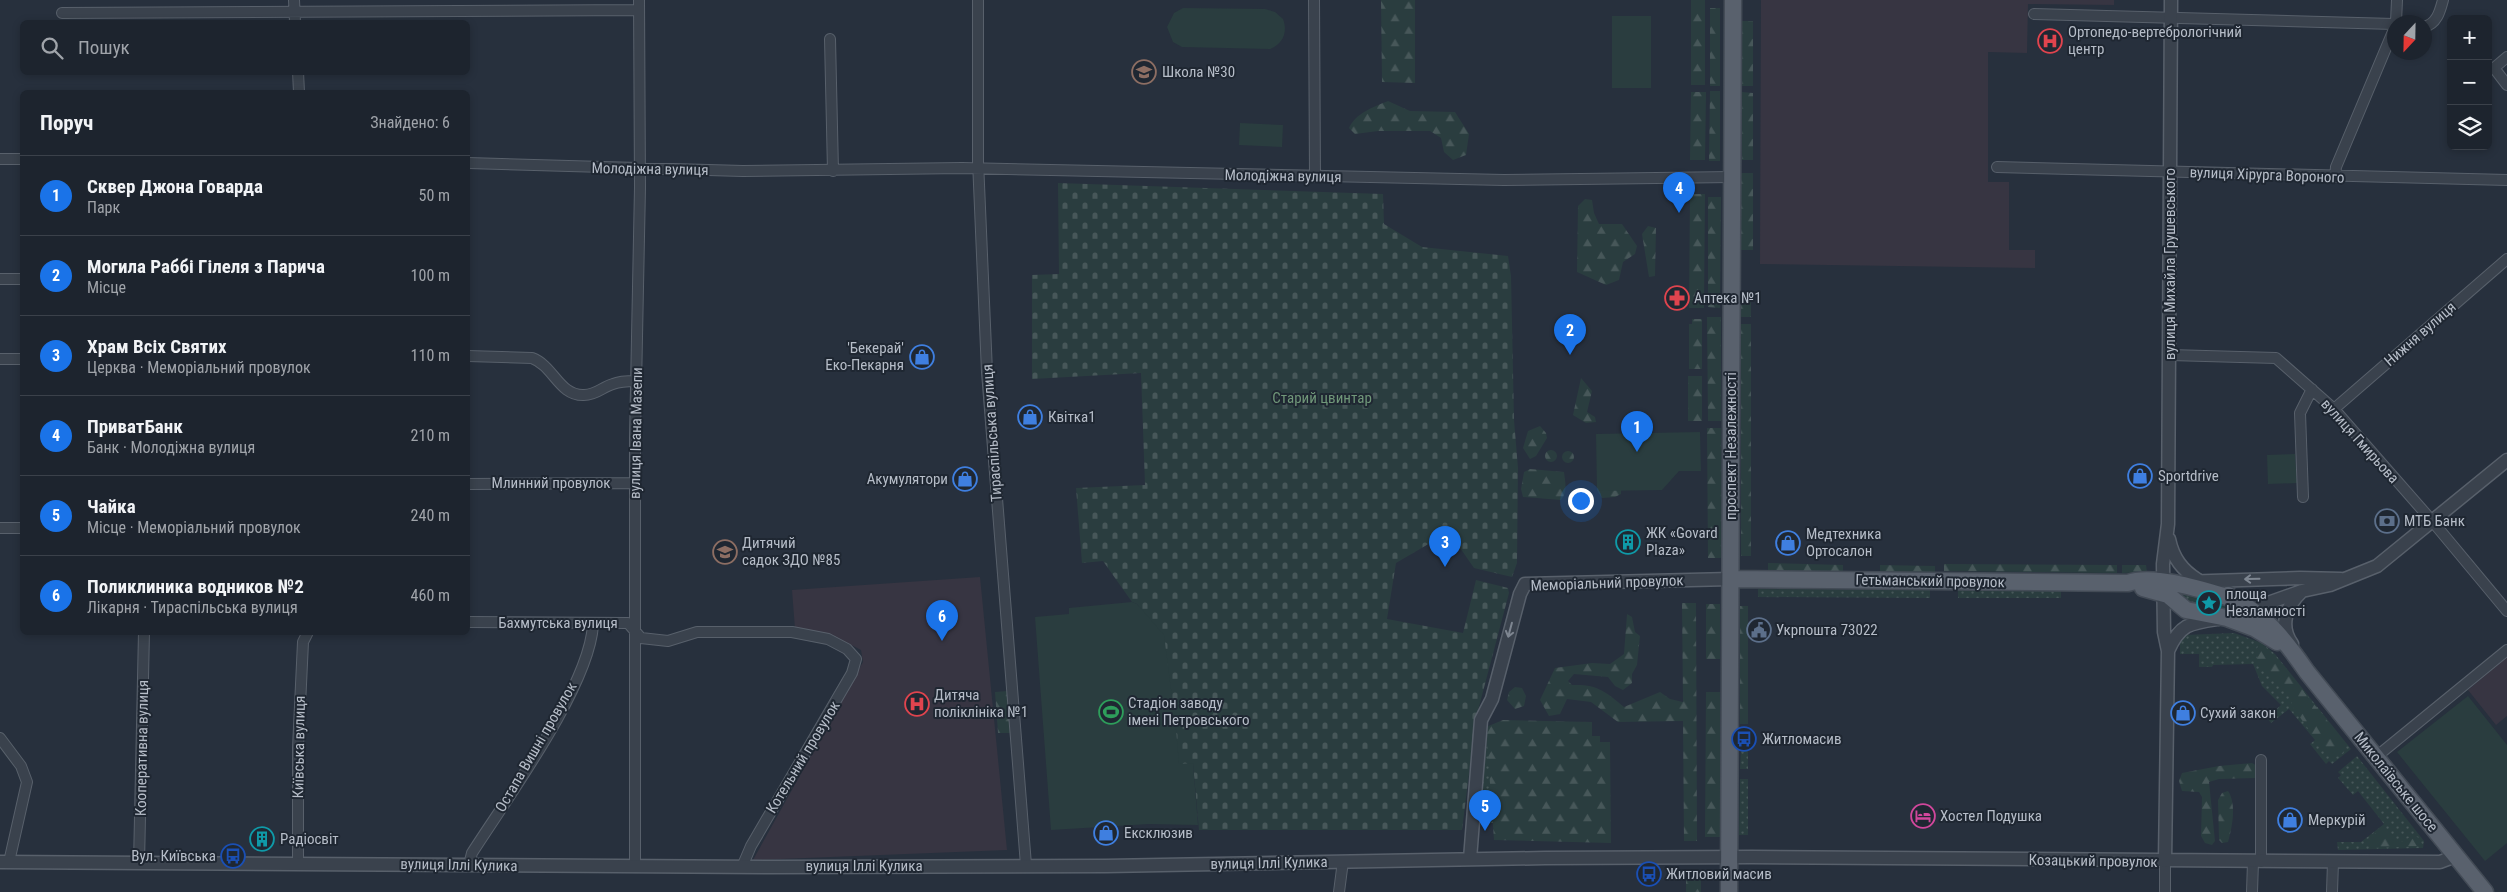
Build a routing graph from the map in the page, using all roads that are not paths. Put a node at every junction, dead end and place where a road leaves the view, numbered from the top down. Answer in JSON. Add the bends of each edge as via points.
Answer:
{"nodes":[{"id":1,"x":294,"y":0,"type":"edge"},
{"id":2,"x":978,"y":0,"type":"edge"},
{"id":3,"x":1314,"y":0,"type":"edge"},
{"id":4,"x":1732,"y":0,"type":"edge"},
{"id":5,"x":2171,"y":0,"type":"edge"},
{"id":6,"x":2397,"y":0,"type":"edge"},
{"id":7,"x":2443,"y":0,"type":"edge"},
{"id":8,"x":639,"y":5,"type":"edge"},
{"id":9,"x":62,"y":13,"type":"dead end"},
{"id":10,"x":2034,"y":14,"type":"dead end"},
{"id":11,"x":2396,"y":15,"type":"edge"},
{"id":12,"x":2170,"y":16,"type":"junction"},
{"id":13,"x":295,"y":17,"type":"edge"},
{"id":14,"x":2387,"y":23,"type":"edge"},
{"id":15,"x":2432,"y":23,"type":"edge"},
{"id":16,"x":830,"y":39,"type":"dead end"},
{"id":17,"x":2387,"y":46,"type":"edge"},
{"id":18,"x":2507,"y":57,"type":"edge"},
{"id":19,"x":298,"y":75,"type":"edge"},
{"id":20,"x":2507,"y":85,"type":"edge"},
{"id":21,"x":299,"y":90,"type":"edge"},
{"id":22,"x":0,"y":159,"type":"edge"},
{"id":23,"x":20,"y":159,"type":"edge"},
{"id":24,"x":470,"y":163,"type":"edge"},
{"id":25,"x":1997,"y":167,"type":"dead end"},
{"id":26,"x":640,"y":169,"type":"junction"},
{"id":27,"x":978,"y":169,"type":"junction"},
{"id":28,"x":833,"y":171,"type":"junction"},
{"id":29,"x":2170,"y":172,"type":"junction"},
{"id":30,"x":1315,"y":177,"type":"junction"},
{"id":31,"x":1732,"y":177,"type":"junction"},
{"id":32,"x":2335,"y":177,"type":"junction"},
{"id":33,"x":2507,"y":180,"type":"edge"},
{"id":34,"x":2507,"y":259,"type":"edge"},
{"id":35,"x":0,"y":279,"type":"edge"},
{"id":36,"x":20,"y":279,"type":"edge"},
{"id":37,"x":2170,"y":354,"type":"junction"},
{"id":38,"x":470,"y":356,"type":"edge"},
{"id":39,"x":20,"y":358,"type":"edge"},
{"id":40,"x":0,"y":359,"type":"edge"},
{"id":41,"x":636,"y":381,"type":"junction"},
{"id":42,"x":2312,"y":389,"type":"junction"},
{"id":43,"x":2334,"y":409,"type":"junction"},
{"id":44,"x":2507,"y":460,"type":"edge"},
{"id":45,"x":635,"y":483,"type":"junction"},
{"id":46,"x":470,"y":484,"type":"edge"},
{"id":47,"x":2303,"y":497,"type":"dead end"},
{"id":48,"x":2433,"y":522,"type":"junction"},
{"id":49,"x":0,"y":528,"type":"edge"},
{"id":50,"x":20,"y":528,"type":"edge"},
{"id":51,"x":2168,"y":548,"type":"junction"},
{"id":52,"x":2163,"y":564,"type":"junction"},
{"id":53,"x":1731,"y":579,"type":"junction"},
{"id":54,"x":2344,"y":579,"type":"junction"},
{"id":55,"x":2166,"y":589,"type":"junction"},
{"id":56,"x":2302,"y":591,"type":"junction"},
{"id":57,"x":2238,"y":611,"type":"junction"},
{"id":58,"x":2507,"y":611,"type":"edge"},
{"id":59,"x":470,"y":622,"type":"edge"},
{"id":60,"x":593,"y":624,"type":"junction"},
{"id":61,"x":635,"y":632,"type":"junction"},
{"id":62,"x":144,"y":635,"type":"edge"},
{"id":63,"x":306,"y":635,"type":"edge"},
{"id":64,"x":847,"y":648,"type":"joint"},
{"id":65,"x":2507,"y":650,"type":"edge"},
{"id":66,"x":2168,"y":651,"type":"junction"},
{"id":67,"x":2307,"y":672,"type":"junction"},
{"id":68,"x":0,"y":738,"type":"edge"},
{"id":69,"x":2376,"y":757,"type":"junction"},
{"id":70,"x":2261,"y":760,"type":"dead end"},
{"id":71,"x":2456,"y":856,"type":"junction"},
{"id":72,"x":1729,"y":857,"type":"junction"},
{"id":73,"x":1470,"y":859,"type":"junction"},
{"id":74,"x":1343,"y":861,"type":"junction"},
{"id":75,"x":4,"y":862,"type":"edge"},
{"id":76,"x":2165,"y":862,"type":"junction"},
{"id":77,"x":2257,"y":862,"type":"junction"},
{"id":78,"x":2333,"y":862,"type":"junction"},
{"id":79,"x":139,"y":863,"type":"junction"},
{"id":80,"x":298,"y":863,"type":"junction"},
{"id":81,"x":469,"y":865,"type":"junction"},
{"id":82,"x":1026,"y":865,"type":"junction"},
{"id":83,"x":635,"y":866,"type":"junction"},
{"id":84,"x":742,"y":867,"type":"junction"},
{"id":85,"x":1339,"y":892,"type":"edge"},
{"id":86,"x":1729,"y":892,"type":"edge"},
{"id":87,"x":2165,"y":892,"type":"edge"},
{"id":88,"x":2252,"y":892,"type":"edge"},
{"id":89,"x":2332,"y":892,"type":"edge"},
{"id":90,"x":2485,"y":892,"type":"edge"}],
"edges":[{"from":1,"to":13,"type":"street"},
{"from":2,"to":27,"type":"street","name":"Тираспільська вулиця"},
{"from":3,"to":30,"type":"street"},
{"from":4,"to":31,"type":"main road","name":"проспект Незалежності"},
{"from":5,"to":12,"type":"street","name":"вулиця Михайла Грушевського"},
{"from":6,"to":11,"type":"street"},
{"from":7,"to":15,"type":"street","via":[[2438,17]]},
{"from":8,"to":13,"type":"street"},
{"from":8,"to":26,"type":"street","name":"вулиця Івана Мазепи"},
{"from":9,"to":13,"type":"street"},
{"from":10,"to":12,"type":"street"},
{"from":12,"to":14,"type":"street"},
{"from":12,"to":29,"type":"street","name":"вулиця Михайла Грушевського"},
{"from":16,"to":28,"type":"street"},
{"from":17,"to":32,"type":"street","via":[[2336,167]]},
{"from":18,"to":20,"type":"street","via":[[2494,68]]},
{"from":19,"to":21,"type":"street"},
{"from":22,"to":23,"type":"street"},
{"from":24,"to":26,"type":"street","name":"Молодіжна вулиця"},
{"from":25,"to":29,"type":"street","name":"вулиця Хірурга Вороного"},
{"from":26,"to":28,"type":"street","name":"Молодіжна вулиця"},
{"from":26,"to":41,"type":"street","name":"вулиця Івана Мазепи"},
{"from":27,"to":28,"type":"street","name":"Молодіжна вулиця"},
{"from":27,"to":30,"type":"street","name":"Молодіжна вулиця"},
{"from":27,"to":82,"type":"street","name":"Тираспільська вулиця","via":[[987,372]]},
{"from":29,"to":32,"type":"street","name":"вулиця Хірурга Вороного"},
{"from":29,"to":37,"type":"street","name":"вулиця Михайла Грушевського"},
{"from":30,"to":31,"type":"street","name":"Молодіжна вулиця","via":[[1504,180]]},
{"from":31,"to":53,"type":"main road","name":"проспект Незалежності"},
{"from":32,"to":33,"type":"street","name":"вулиця Хірурга Вороного"},
{"from":34,"to":43,"type":"street","name":"Нижня вулиця"},
{"from":35,"to":36,"type":"street"},
{"from":37,"to":42,"type":"street","name":"вулиця Гмирьова","via":[[2276,358]]},
{"from":37,"to":51,"type":"street","name":"вулиця Михайла Грушевського"},
{"from":38,"to":41,"type":"street","via":[[541,361],[567,391],[574,394],[596,394],[611,384]]},
{"from":39,"to":40,"type":"street"},
{"from":41,"to":45,"type":"street","name":"вулиця Івана Мазепи"},
{"from":42,"to":43,"type":"street","name":"вулиця Гмирьова"},
{"from":42,"to":47,"type":"street","via":[[2300,413]]},
{"from":43,"to":48,"type":"street","name":"вулиця Гмирьова"},
{"from":44,"to":48,"type":"street"},
{"from":45,"to":46,"type":"street","name":"Млинний провулок"},
{"from":45,"to":61,"type":"street","name":"вулиця Івана Мазепи"},
{"from":48,"to":54,"type":"street","via":[[2377,566]]},
{"from":48,"to":58,"type":"street","name":"вулиця Гмирьова"},
{"from":49,"to":50,"type":"street"},
{"from":51,"to":52,"type":"street"},
{"from":51,"to":55,"type":"street"},
{"from":51,"to":55,"type":"street","via":[[2181,567]]},
{"from":52,"to":55,"type":"street"},
{"from":52,"to":55,"type":"street","via":[[2157,573]]},
{"from":53,"to":55,"type":"main road","name":"Гетьманський провулок","via":[[2128,583]]},
{"from":53,"to":72,"type":"main road","name":"проспект Незалежності"},
{"from":53,"to":73,"type":"street","name":"Меморіальний провулок","one_way":true,"via":[[1525,584],[1492,699],[1481,720]]},
{"from":54,"to":55,"type":"street","one_way":true,"via":[[2300,578]]},
{"from":54,"to":56,"type":"street","via":[[2330,586]]},
{"from":55,"to":57,"type":"main road"},
{"from":55,"to":57,"type":"main road","via":[[2186,610]]},
{"from":55,"to":66,"type":"street","via":[[2164,627]]},
{"from":56,"to":57,"type":"street"},
{"from":56,"to":67,"type":"street","via":[[2291,603],[2284,625],[2288,638],[2304,660]]},
{"from":57,"to":66,"type":"street","via":[[2184,627],[2174,637]]},
{"from":57,"to":67,"type":"main road"},
{"from":57,"to":67,"type":"main road","via":[[2276,629]]},
{"from":59,"to":60,"type":"street","name":"Бахмутська вулиця"},
{"from":60,"to":61,"type":"street","name":"Бахмутська вулиця","via":[[628,623]]},
{"from":60,"to":81,"type":"street","name":"Остапа Вишні провулок","via":[[592,638],[571,693],[472,854]]},
{"from":61,"to":64,"type":"street","name":"Бахмутська вулиця","via":[[642,638],[668,640],[697,632],[792,632],[828,639]]},
{"from":61,"to":83,"type":"street","name":"вулиця Івана Мазепи"},
{"from":62,"to":79,"type":"street","name":"Кооперативна вулиця"},
{"from":63,"to":80,"type":"street","name":"Київська вулиця","via":[[303,642],[298,748]]},
{"from":64,"to":84,"type":"street","name":"Котельний провулок","via":[[856,659],[852,673],[750,846]]},
{"from":65,"to":69,"type":"street"},
{"from":66,"to":76,"type":"street"},
{"from":67,"to":69,"type":"main road","name":"Миколаївське шосе"},
{"from":68,"to":75,"type":"street","via":[[21,766],[28,782]]},
{"from":69,"to":71,"type":"main road","name":"Миколаївське шосе"},
{"from":70,"to":77,"type":"street"},
{"from":71,"to":78,"type":"street","name":"Козацький провулок","via":[[2440,862]]},
{"from":71,"to":90,"type":"main road","name":"Миколаївське шосе"},
{"from":72,"to":73,"type":"street","name":"вулиця Іллі Кулика"},
{"from":72,"to":76,"type":"street","name":"Козацький провулок"},
{"from":72,"to":86,"type":"main road","name":"проспект Незалежності"},
{"from":73,"to":74,"type":"street","name":"вулиця Іллі Кулика"},
{"from":74,"to":82,"type":"street","name":"вулиця Іллі Кулика"},
{"from":74,"to":85,"type":"street"},
{"from":75,"to":79,"type":"street","name":"вулиця Іллі Кулика"},
{"from":76,"to":77,"type":"street","name":"Козацький провулок"},
{"from":76,"to":87,"type":"street"},
{"from":77,"to":78,"type":"street","name":"Козацький провулок"},
{"from":77,"to":88,"type":"street"},
{"from":78,"to":89,"type":"street"},
{"from":79,"to":80,"type":"street","name":"вулиця Іллі Кулика"},
{"from":80,"to":81,"type":"street","name":"вулиця Іллі Кулика"},
{"from":81,"to":83,"type":"street","name":"вулиця Іллі Кулика"},
{"from":82,"to":84,"type":"street","name":"вулиця Іллі Кулика"},
{"from":83,"to":84,"type":"street","name":"вулиця Іллі Кулика"}]}
